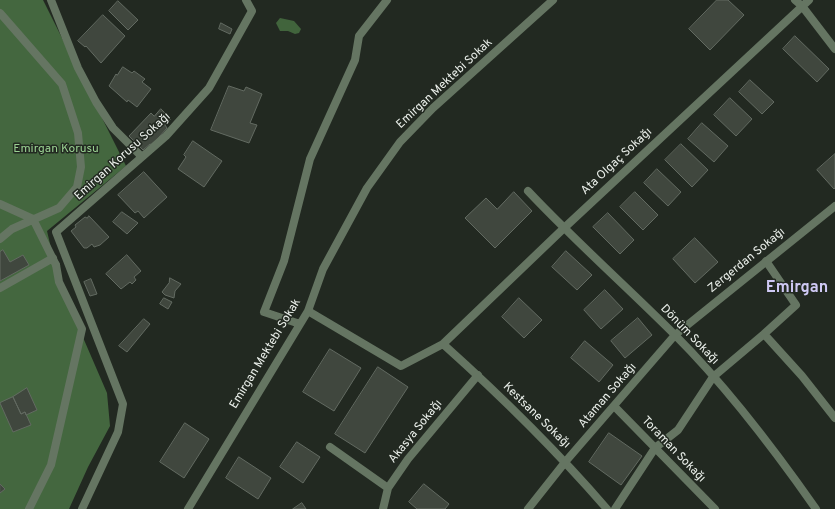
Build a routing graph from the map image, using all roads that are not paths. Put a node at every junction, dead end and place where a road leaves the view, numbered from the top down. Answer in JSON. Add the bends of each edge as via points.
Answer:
{"nodes":[{"id":1,"x":51,"y":0,"type":"edge"},
{"id":2,"x":246,"y":0,"type":"edge"},
{"id":3,"x":387,"y":0,"type":"edge"},
{"id":4,"x":553,"y":0,"type":"edge"},
{"id":5,"x":795,"y":0,"type":"edge"},
{"id":6,"x":809,"y":0,"type":"edge"},
{"id":7,"x":802,"y":6,"type":"junction"},
{"id":8,"x":0,"y":13,"type":"edge"},
{"id":9,"x":835,"y":50,"type":"edge"},
{"id":10,"x":142,"y":156,"type":"junction"},
{"id":11,"x":528,"y":191,"type":"dead end"},
{"id":12,"x":0,"y":204,"type":"edge"},
{"id":13,"x":835,"y":206,"type":"edge"},
{"id":14,"x":33,"y":219,"type":"junction"},
{"id":15,"x":563,"y":229,"type":"junction"},
{"id":16,"x":0,"y":240,"type":"edge"},
{"id":17,"x":54,"y":261,"type":"junction"},
{"id":18,"x":766,"y":261,"type":"junction"},
{"id":19,"x":0,"y":288,"type":"edge"},
{"id":20,"x":308,"y":311,"type":"junction"},
{"id":21,"x":300,"y":324,"type":"junction"},
{"id":22,"x":764,"y":334,"type":"junction"},
{"id":23,"x":675,"y":336,"type":"junction"},
{"id":24,"x":443,"y":344,"type":"junction"},
{"id":25,"x":478,"y":376,"type":"junction"},
{"id":26,"x":712,"y":377,"type":"junction"},
{"id":27,"x":615,"y":407,"type":"junction"},
{"id":28,"x":835,"y":418,"type":"edge"},
{"id":29,"x":330,"y":447,"type":"dead end"},
{"id":30,"x":655,"y":448,"type":"junction"},
{"id":31,"x":566,"y":461,"type":"junction"},
{"id":32,"x":388,"y":488,"type":"junction"},
{"id":33,"x":29,"y":509,"type":"edge"},
{"id":34,"x":82,"y":509,"type":"edge"},
{"id":35,"x":188,"y":509,"type":"edge"},
{"id":36,"x":383,"y":509,"type":"edge"},
{"id":37,"x":528,"y":509,"type":"edge"},
{"id":38,"x":607,"y":509,"type":"edge"},
{"id":39,"x":615,"y":509,"type":"edge"},
{"id":40,"x":715,"y":509,"type":"edge"},
{"id":41,"x":816,"y":509,"type":"edge"}],
"edges":[{"from":1,"to":10,"type":"street","via":[[78,68],[96,102],[112,128]]},
{"from":2,"to":10,"type":"street","name":"Emirgan Korusu Sokağı","via":[[252,11],[210,88],[166,136]]},
{"from":3,"to":21,"type":"street","via":[[359,36],[355,60],[310,159],[286,255],[264,312]]},
{"from":4,"to":20,"type":"street","name":"Emirgan Mektebi Sokak","via":[[433,108],[400,142],[368,188],[323,269]]},
{"from":5,"to":7,"type":"street"},
{"from":6,"to":7,"type":"street","name":"Ata Olgaç Sokağı"},
{"from":7,"to":9,"type":"street"},
{"from":7,"to":15,"type":"street","name":"Ata Olgaç Sokağı"},
{"from":8,"to":14,"type":"street","via":[[62,84],[78,133],[82,167],[76,187],[59,208]]},
{"from":10,"to":34,"type":"street","name":"Emirgan Korusu Sokağı","via":[[56,232],[123,404],[118,432]]},
{"from":11,"to":15,"type":"street","name":"Dönüm Sokağı"},
{"from":12,"to":14,"type":"street"},
{"from":13,"to":18,"type":"street","name":"Zergerdan Sokağı"},
{"from":14,"to":16,"type":"street","via":[[12,229]]},
{"from":14,"to":17,"type":"street"},
{"from":15,"to":23,"type":"street","name":"Dönüm Sokağı"},
{"from":15,"to":24,"type":"street","name":"Ata Olgaç Sokağı"},
{"from":17,"to":19,"type":"street"},
{"from":17,"to":33,"type":"street","via":[[59,282],[82,329],[51,465]]},
{"from":18,"to":22,"type":"street","via":[[796,305]]},
{"from":18,"to":23,"type":"street","name":"Zergerdan Sokağı"},
{"from":20,"to":21,"type":"street","name":"Emirgan Mektebi Sokak"},
{"from":20,"to":24,"type":"street","name":"Ata Olgaç Sokağı","via":[[401,366]]},
{"from":21,"to":35,"type":"street","name":"Emirgan Mektebi Sokak"},
{"from":22,"to":26,"type":"street"},
{"from":22,"to":28,"type":"street"},
{"from":23,"to":26,"type":"street","name":"Dönüm Sokağı"},
{"from":23,"to":27,"type":"street","name":"Ataman Sokağı"},
{"from":24,"to":25,"type":"street","name":"Kestsane Sokağı"},
{"from":25,"to":31,"type":"street","name":"Kestsane Sokağı"},
{"from":25,"to":32,"type":"street","name":"Akasya Sokağı","via":[[408,459]]},
{"from":26,"to":30,"type":"street","via":[[678,430]]},
{"from":26,"to":41,"type":"street","name":"Dönüm Sokağı","via":[[772,446]]},
{"from":27,"to":30,"type":"street","name":"Toraman Sokağı"},
{"from":27,"to":31,"type":"street","name":"Ataman Sokağı"},
{"from":29,"to":32,"type":"street"},
{"from":30,"to":39,"type":"street"},
{"from":30,"to":40,"type":"street","name":"Toraman Sokağı"},
{"from":31,"to":37,"type":"street","name":"Ataman Sokağı"},
{"from":31,"to":38,"type":"street","name":"Kestsane Sokağı"},
{"from":32,"to":36,"type":"street","name":"Akasya Sokağı"}]}
